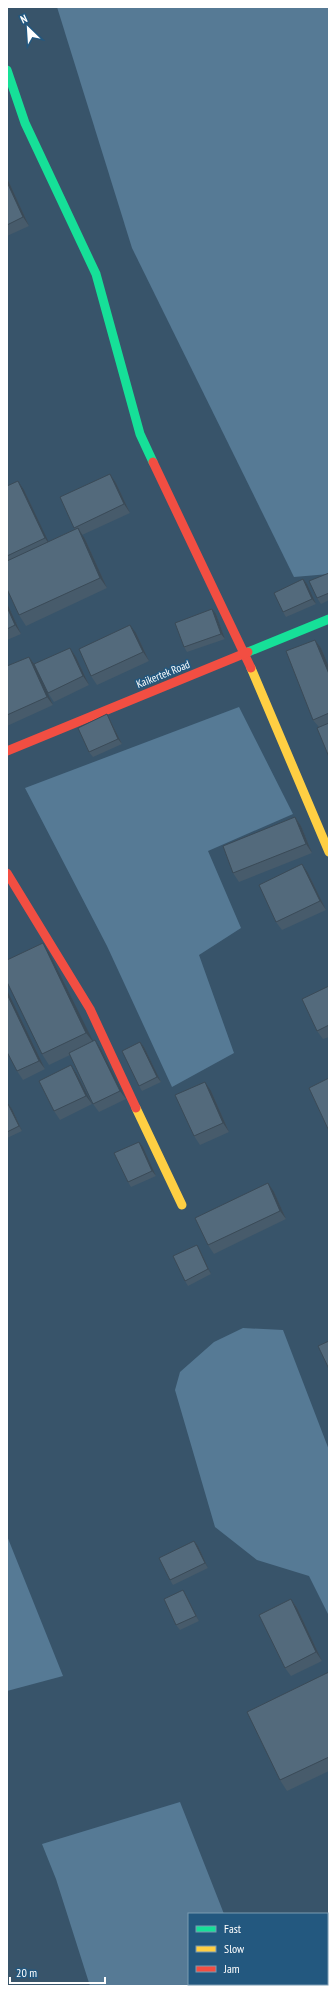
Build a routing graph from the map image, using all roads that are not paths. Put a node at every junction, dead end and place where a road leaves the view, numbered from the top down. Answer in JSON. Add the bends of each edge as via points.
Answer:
{"nodes":[{"id":1,"x":7,"y":70,"type":"edge"},
{"id":2,"x":329,"y":619,"type":"edge"},
{"id":3,"x":245,"y":653,"type":"junction"},
{"id":4,"x":7,"y":751,"type":"edge"},
{"id":5,"x":329,"y":852,"type":"edge"},
{"id":6,"x":7,"y":873,"type":"edge"},
{"id":7,"x":182,"y":1205,"type":"dead end"}],
"edges":[{"from":1,"to":3,"type":"street","via":[[25,123],[96,274],[140,434]]},
{"from":2,"to":3,"type":"street","name":"Kaikertek Road"},
{"from":3,"to":4,"type":"street","name":"Kaikertek Road"},
{"from":3,"to":5,"type":"street"},
{"from":6,"to":7,"type":"street","via":[[90,1009]]}]}
